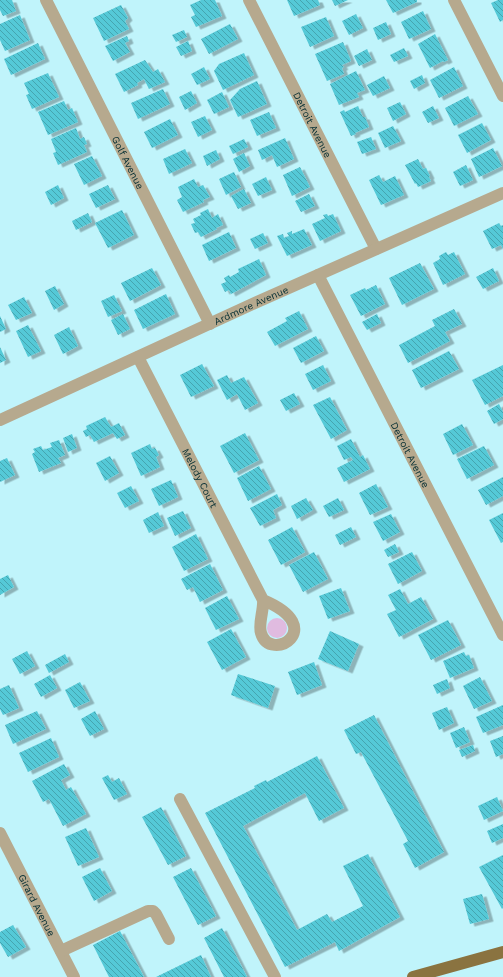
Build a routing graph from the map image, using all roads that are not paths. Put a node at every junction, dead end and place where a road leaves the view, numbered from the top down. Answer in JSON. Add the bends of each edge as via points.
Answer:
{"nodes":[{"id":1,"x":46,"y":0,"type":"edge"},
{"id":2,"x":249,"y":0,"type":"edge"},
{"id":3,"x":454,"y":0,"type":"edge"},
{"id":4,"x":503,"y":96,"type":"edge"},
{"id":5,"x":503,"y":193,"type":"edge"},
{"id":6,"x":376,"y":249,"type":"junction"},
{"id":7,"x":318,"y":274,"type":"junction"},
{"id":8,"x":210,"y":324,"type":"junction"},
{"id":9,"x":138,"y":357,"type":"junction"},
{"id":10,"x":0,"y":420,"type":"edge"},
{"id":11,"x":263,"y":600,"type":"dead end"},
{"id":12,"x":503,"y":635,"type":"edge"},
{"id":13,"x":180,"y":799,"type":"dead end"},
{"id":14,"x":0,"y":833,"type":"edge"},
{"id":15,"x":169,"y":939,"type":"dead end"},
{"id":16,"x":61,"y":951,"type":"junction"},
{"id":17,"x":503,"y":952,"type":"edge"},
{"id":18,"x":74,"y":977,"type":"edge"},
{"id":19,"x":275,"y":977,"type":"edge"},
{"id":20,"x":413,"y":977,"type":"edge"}],
"edges":[{"from":1,"to":8,"type":"street","name":"Golf Avenue"},
{"from":2,"to":6,"type":"street","name":"Detroit Avenue"},
{"from":3,"to":4,"type":"street"},
{"from":5,"to":6,"type":"street","name":"Ardmore Avenue"},
{"from":6,"to":7,"type":"street","name":"Ardmore Avenue"},
{"from":7,"to":8,"type":"street","name":"Ardmore Avenue"},
{"from":7,"to":12,"type":"street","name":"Detroit Avenue"},
{"from":8,"to":9,"type":"street","name":"Ardmore Avenue"},
{"from":9,"to":10,"type":"street","name":"Ardmore Avenue"},
{"from":9,"to":11,"type":"street","name":"Melody Court"},
{"from":13,"to":19,"type":"street"},
{"from":14,"to":16,"type":"street","name":"Girard Avenue"},
{"from":15,"to":16,"type":"street","via":[[156,914],[148,911]]},
{"from":16,"to":18,"type":"street","name":"Girard Avenue"},
{"from":17,"to":20,"type":"main road"}]}
